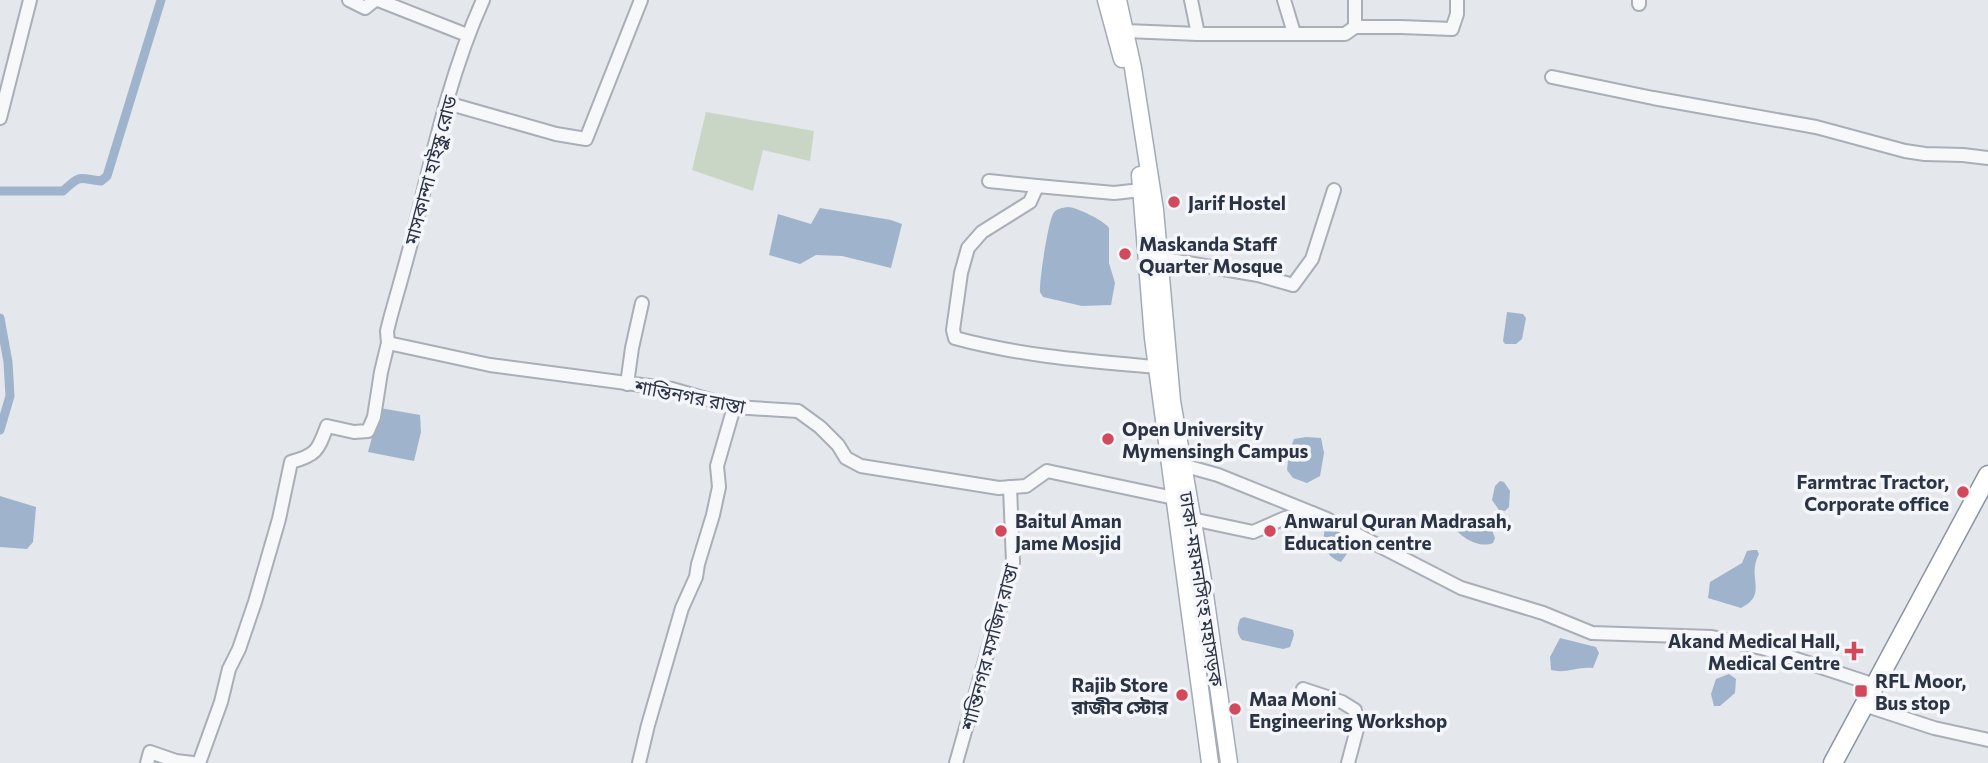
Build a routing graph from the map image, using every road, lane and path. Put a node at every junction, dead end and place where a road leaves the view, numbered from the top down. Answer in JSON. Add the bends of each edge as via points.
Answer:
{"nodes":[{"id":1,"x":30,"y":0,"type":"edge"},
{"id":2,"x":349,"y":0,"type":"edge"},
{"id":3,"x":377,"y":0,"type":"edge"},
{"id":4,"x":483,"y":0,"type":"edge"},
{"id":5,"x":641,"y":0,"type":"edge"},
{"id":6,"x":1106,"y":0,"type":"edge"},
{"id":7,"x":1118,"y":0,"type":"edge"},
{"id":8,"x":1191,"y":0,"type":"edge"},
{"id":9,"x":1284,"y":0,"type":"edge"},
{"id":10,"x":1355,"y":0,"type":"edge"},
{"id":11,"x":1457,"y":0,"type":"edge"},
{"id":12,"x":1355,"y":27,"type":"junction"},
{"id":13,"x":1126,"y":31,"type":"junction"},
{"id":14,"x":1294,"y":33,"type":"junction"},
{"id":15,"x":1198,"y":34,"type":"junction"},
{"id":16,"x":467,"y":35,"type":"junction"},
{"id":17,"x":1552,"y":77,"type":"dead end"},
{"id":18,"x":447,"y":103,"type":"junction"},
{"id":19,"x":0,"y":118,"type":"edge"},
{"id":20,"x":1988,"y":158,"type":"edge"},
{"id":21,"x":989,"y":181,"type":"dead end"},
{"id":22,"x":1037,"y":186,"type":"junction"},
{"id":23,"x":1141,"y":190,"type":"junction"},
{"id":24,"x":1334,"y":190,"type":"dead end"},
{"id":25,"x":1159,"y":258,"type":"junction"},
{"id":26,"x":642,"y":303,"type":"dead end"},
{"id":27,"x":388,"y":342,"type":"junction"},
{"id":28,"x":1156,"y":367,"type":"junction"},
{"id":29,"x":627,"y":384,"type":"junction"},
{"id":30,"x":734,"y":407,"type":"junction"},
{"id":31,"x":1182,"y":465,"type":"junction"},
{"id":32,"x":1988,"y":475,"type":"edge"},
{"id":33,"x":1010,"y":487,"type":"junction"},
{"id":34,"x":1174,"y":498,"type":"junction"},
{"id":35,"x":1313,"y":513,"type":"junction"},
{"id":36,"x":1192,"y":519,"type":"junction"},
{"id":37,"x":1875,"y":685,"type":"junction"},
{"id":38,"x":1303,"y":689,"type":"dead end"},
{"id":39,"x":1864,"y":705,"type":"junction"},
{"id":40,"x":1988,"y":740,"type":"edge"},
{"id":41,"x":147,"y":763,"type":"edge"},
{"id":42,"x":193,"y":763,"type":"edge"},
{"id":43,"x":199,"y":763,"type":"edge"},
{"id":44,"x":639,"y":763,"type":"edge"},
{"id":45,"x":956,"y":763,"type":"edge"},
{"id":46,"x":1210,"y":763,"type":"edge"},
{"id":47,"x":1229,"y":763,"type":"edge"},
{"id":48,"x":1348,"y":763,"type":"edge"},
{"id":49,"x":1833,"y":763,"type":"edge"}],
"edges":[{"from":1,"to":19,"type":"street"},
{"from":2,"to":3,"type":"street","via":[[365,8]]},
{"from":3,"to":16,"type":"street"},
{"from":4,"to":16,"type":"street","name":"মাসকান্দা হাইস্কুল রোড"},
{"from":5,"to":18,"type":"street","via":[[586,139]]},
{"from":6,"to":23,"type":"main road","name":"ঢাকা-ময়মনসিংহ মহাসড়ক","via":[[1127,79]]},
{"from":7,"to":13,"type":"main road","name":"ঢাকা-ময়মনসিংহ মহাসড়ক"},
{"from":8,"to":15,"type":"street"},
{"from":9,"to":14,"type":"street"},
{"from":10,"to":12,"type":"street"},
{"from":11,"to":12,"type":"street","via":[[1452,30]]},
{"from":12,"to":14,"type":"street","via":[[1345,34]]},
{"from":13,"to":15,"type":"street"},
{"from":13,"to":25,"type":"main road","name":"ঢাকা-ময়মনসিংহ মহাসড়ক"},
{"from":14,"to":15,"type":"street"},
{"from":16,"to":18,"type":"street","name":"মাসকান্দা হাইস্কুল রোড"},
{"from":17,"to":20,"type":"street","via":[[1816,127],[1915,152]]},
{"from":18,"to":27,"type":"street","name":"মাসকান্দা হাইস্কুল রোড","via":[[390,319]]},
{"from":21,"to":22,"type":"street"},
{"from":22,"to":23,"type":"street","via":[[1114,193]]},
{"from":22,"to":28,"type":"street","via":[[1030,202],[982,232],[968,248],[956,302],[955,338],[1067,359]]},
{"from":23,"to":28,"type":"main road","name":"ঢাকা-ময়মনসিংহ মহাসড়ক"},
{"from":24,"to":25,"type":"street","via":[[1312,259],[1293,285]]},
{"from":25,"to":31,"type":"main road","name":"ঢাকা-ময়মনসিংহ মহাসড়ক"},
{"from":26,"to":29,"type":"street"},
{"from":27,"to":29,"type":"street","name":"শান্তিনগর রাস্তা","via":[[490,365]]},
{"from":27,"to":43,"type":"street","name":"মাসকান্দা হাইস্কুল রোড","via":[[368,431],[327,426],[318,450],[291,462],[255,602]]},
{"from":28,"to":34,"type":"main road","name":"ঢাকা-ময়মনসিংহ মহাসড়ক"},
{"from":29,"to":30,"type":"street","name":"শান্তিনগর রাস্তা","via":[[672,390]]},
{"from":30,"to":33,"type":"street","name":"শান্তিনগর রাস্তা","via":[[798,411],[820,427],[846,458],[861,466]]},
{"from":30,"to":44,"type":"street","via":[[717,466],[719,487],[713,515]]},
{"from":31,"to":35,"type":"street"},
{"from":31,"to":36,"type":"main road","name":"ঢাকা-ময়মনসিংহ মহাসড়ক"},
{"from":32,"to":37,"type":"highway"},
{"from":33,"to":34,"type":"street","name":"শান্তিনগর রাস্তা","via":[[1026,486],[1047,471]]},
{"from":33,"to":45,"type":"street","name":"শান্তিনগর মসজিদ রাস্তা","via":[[1013,562]]},
{"from":34,"to":46,"type":"main road","name":"ঢাকা-ময়মনসিংহ মহাসড়ক"},
{"from":35,"to":36,"type":"street","via":[[1285,518],[1253,532]]},
{"from":35,"to":37,"type":"street","via":[[1461,588],[1592,633],[1712,638],[1766,649]]},
{"from":36,"to":47,"type":"main road","name":"ঢাকা-ময়মনসিংহ মহাসড়ক"},
{"from":37,"to":39,"type":"highway"},
{"from":38,"to":48,"type":"street","via":[[1355,710],[1357,729]]},
{"from":39,"to":40,"type":"street"},
{"from":39,"to":49,"type":"highway"},
{"from":41,"to":42,"type":"street","via":[[150,752]]}]}
